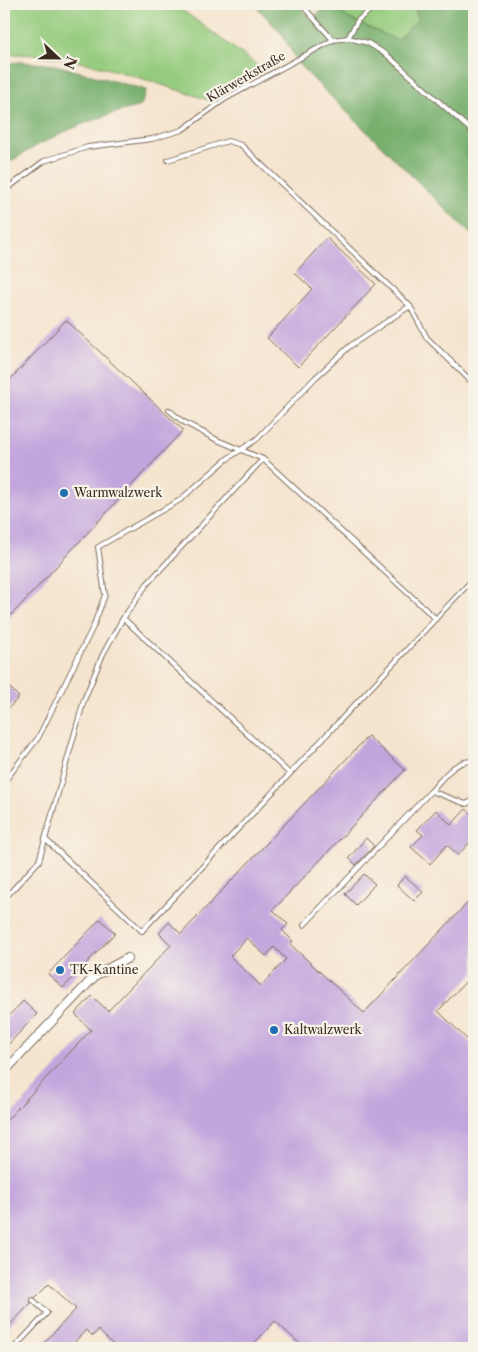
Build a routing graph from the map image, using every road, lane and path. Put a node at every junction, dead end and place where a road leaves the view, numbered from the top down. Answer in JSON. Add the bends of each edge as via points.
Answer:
{"nodes":[{"id":1,"x":301,"y":4,"type":"edge"},
{"id":2,"x":378,"y":4,"type":"edge"},
{"id":3,"x":348,"y":38,"type":"junction"},
{"id":4,"x":332,"y":40,"type":"junction"},
{"id":5,"x":474,"y":133,"type":"edge"},
{"id":6,"x":168,"y":160,"type":"dead end"},
{"id":7,"x":4,"y":191,"type":"edge"},
{"id":8,"x":410,"y":306,"type":"junction"},
{"id":9,"x":474,"y":384,"type":"edge"},
{"id":10,"x":169,"y":410,"type":"dead end"},
{"id":11,"x":241,"y":450,"type":"junction"},
{"id":12,"x":263,"y":459,"type":"junction"},
{"id":13,"x":474,"y":578,"type":"edge"},
{"id":14,"x":123,"y":618,"type":"junction"},
{"id":15,"x":436,"y":619,"type":"junction"},
{"id":16,"x":474,"y":761,"type":"edge"},
{"id":17,"x":290,"y":774,"type":"junction"},
{"id":18,"x":4,"y":782,"type":"edge"},
{"id":19,"x":431,"y":791,"type":"junction"},
{"id":20,"x":474,"y":800,"type":"edge"},
{"id":21,"x":45,"y":840,"type":"junction"},
{"id":22,"x":4,"y":899,"type":"edge"},
{"id":23,"x":304,"y":925,"type":"dead end"},
{"id":24,"x":128,"y":958,"type":"dead end"},
{"id":25,"x":4,"y":1072,"type":"edge"},
{"id":26,"x":33,"y":1300,"type":"dead end"},
{"id":27,"x":14,"y":1348,"type":"edge"}],
"edges":[{"from":1,"to":4,"type":"lane"},
{"from":2,"to":3,"type":"lane","via":[[358,20]]},
{"from":3,"to":4,"type":"lane","name":"Klärwerkstraße"},
{"from":3,"to":5,"type":"lane","via":[[368,43],[387,55]]},
{"from":4,"to":7,"type":"lane","name":"Klärwerkstraße","via":[[225,98],[182,130],[152,138],[88,147],[44,161]]},
{"from":6,"to":8,"type":"lane","via":[[228,141],[242,144]]},
{"from":8,"to":9,"type":"lane","via":[[427,338]]},
{"from":8,"to":11,"type":"lane","via":[[350,346]]},
{"from":10,"to":11,"type":"lane","via":[[196,429]]},
{"from":11,"to":12,"type":"lane"},
{"from":11,"to":18,"type":"lane","via":[[180,500],[98,547],[105,595],[93,627],[38,738]]},
{"from":12,"to":14,"type":"lane","via":[[147,584]]},
{"from":12,"to":15,"type":"lane"},
{"from":13,"to":15,"type":"lane"},
{"from":14,"to":17,"type":"lane"},
{"from":14,"to":21,"type":"lane","via":[[103,654],[84,700]]},
{"from":15,"to":17,"type":"lane"},
{"from":16,"to":19,"type":"lane","via":[[453,766]]},
{"from":17,"to":21,"type":"lane","via":[[142,931]]},
{"from":19,"to":20,"type":"lane","via":[[466,804]]},
{"from":19,"to":23,"type":"lane"},
{"from":21,"to":22,"type":"lane","via":[[39,862]]},
{"from":24,"to":25,"type":"street","via":[[96,975]]},
{"from":26,"to":27,"type":"lane","via":[[47,1313]]}]}
